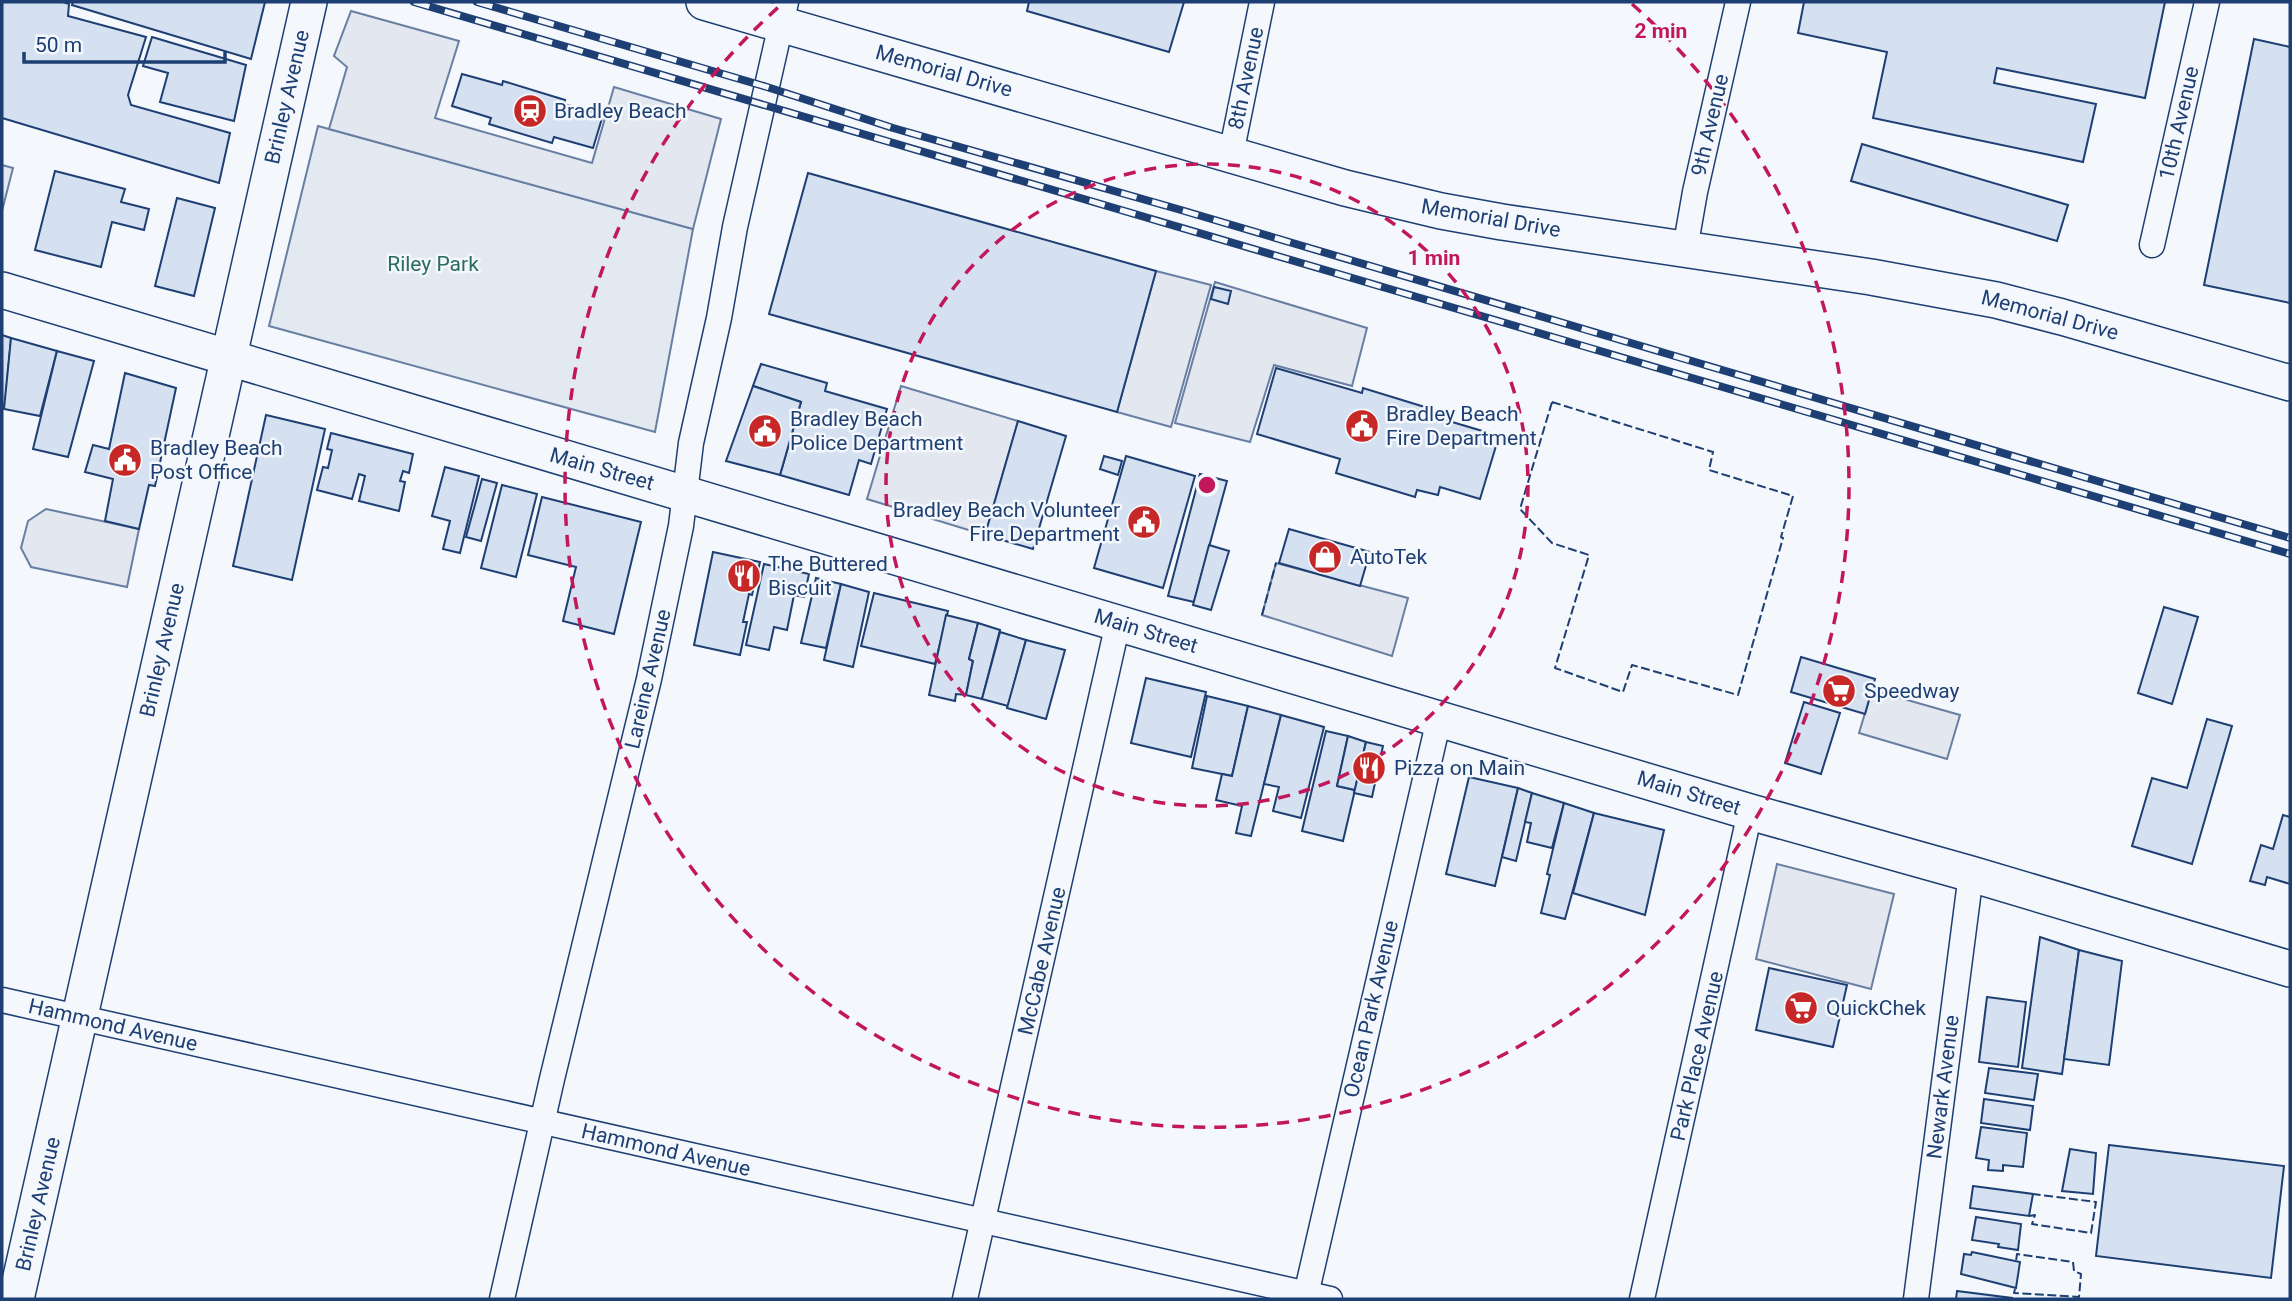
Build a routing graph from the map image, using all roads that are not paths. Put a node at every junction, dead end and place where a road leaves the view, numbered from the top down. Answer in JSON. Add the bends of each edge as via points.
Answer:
{"nodes":[{"id":1,"x":309,"y":2,"type":"edge"},
{"id":2,"x":704,"y":2,"type":"edge"},
{"id":3,"x":1262,"y":2,"type":"edge"},
{"id":4,"x":1738,"y":2,"type":"edge"},
{"id":5,"x":2207,"y":2,"type":"edge"},
{"id":6,"x":781,"y":26,"type":"edge"},
{"id":7,"x":1231,"y":154,"type":"junction"},
{"id":8,"x":2152,"y":245,"type":"dead end"},
{"id":9,"x":1685,"y":249,"type":"junction"},
{"id":10,"x":2,"y":290,"type":"edge"},
{"id":11,"x":229,"y":357,"type":"junction"},
{"id":12,"x":2290,"y":383,"type":"edge"},
{"id":13,"x":685,"y":492,"type":"junction"},
{"id":14,"x":1118,"y":623,"type":"junction"},
{"id":15,"x":1439,"y":719,"type":"junction"},
{"id":16,"x":1750,"y":811,"type":"junction"},
{"id":17,"x":1971,"y":874,"type":"junction"},
{"id":18,"x":2290,"y":969,"type":"edge"},
{"id":19,"x":2,"y":1000,"type":"edge"},
{"id":20,"x":80,"y":1018,"type":"junction"},
{"id":21,"x":542,"y":1122,"type":"junction"},
{"id":22,"x":983,"y":1220,"type":"junction"},
{"id":23,"x":1314,"y":1297,"type":"edge"},
{"id":24,"x":16,"y":1299,"type":"edge"},
{"id":25,"x":502,"y":1299,"type":"edge"},
{"id":26,"x":965,"y":1299,"type":"edge"},
{"id":27,"x":1642,"y":1299,"type":"edge"},
{"id":28,"x":1916,"y":1299,"type":"edge"}],
"edges":[{"from":1,"to":11,"type":"street","name":"Brinley Avenue"},
{"from":2,"to":6,"type":"street","name":"Memorial Drive"},
{"from":3,"to":7,"type":"street","name":"8th Avenue"},
{"from":4,"to":9,"type":"street","name":"9th Avenue"},
{"from":5,"to":8,"type":"street","name":"10th Avenue"},
{"from":6,"to":7,"type":"street","name":"Memorial Drive"},
{"from":6,"to":13,"type":"street","name":"Lareine Avenue","via":[[735,227]]},
{"from":7,"to":9,"type":"street","name":"Memorial Drive","via":[[1441,211]]},
{"from":9,"to":12,"type":"street","name":"Memorial Drive","via":[[1996,300]]},
{"from":10,"to":11,"type":"street","name":"Main Street"},
{"from":11,"to":13,"type":"street","name":"Main Street"},
{"from":11,"to":20,"type":"street","name":"Brinley Avenue"},
{"from":13,"to":14,"type":"street","name":"Main Street"},
{"from":13,"to":21,"type":"street","name":"Lareine Avenue","via":[[649,679]]},
{"from":14,"to":15,"type":"street","name":"Main Street"},
{"from":14,"to":22,"type":"street","name":"McCabe Avenue"},
{"from":15,"to":16,"type":"street","name":"Main Street"},
{"from":15,"to":23,"type":"street","name":"Ocean Park Avenue"},
{"from":16,"to":17,"type":"street","name":"Main Street"},
{"from":16,"to":27,"type":"street","name":"Park Place Avenue"},
{"from":17,"to":18,"type":"street","name":"Main Street"},
{"from":17,"to":28,"type":"street","name":"Newark Avenue"},
{"from":19,"to":20,"type":"street","name":"Hammond Avenue"},
{"from":20,"to":21,"type":"street","name":"Hammond Avenue"},
{"from":20,"to":24,"type":"street","name":"Brinley Avenue"},
{"from":21,"to":22,"type":"street","name":"Hammond Avenue"},
{"from":21,"to":25,"type":"street","name":"Lareine Avenue"},
{"from":22,"to":23,"type":"street","name":"Hammond Avenue"},
{"from":22,"to":26,"type":"street","name":"McCabe Avenue"}]}
